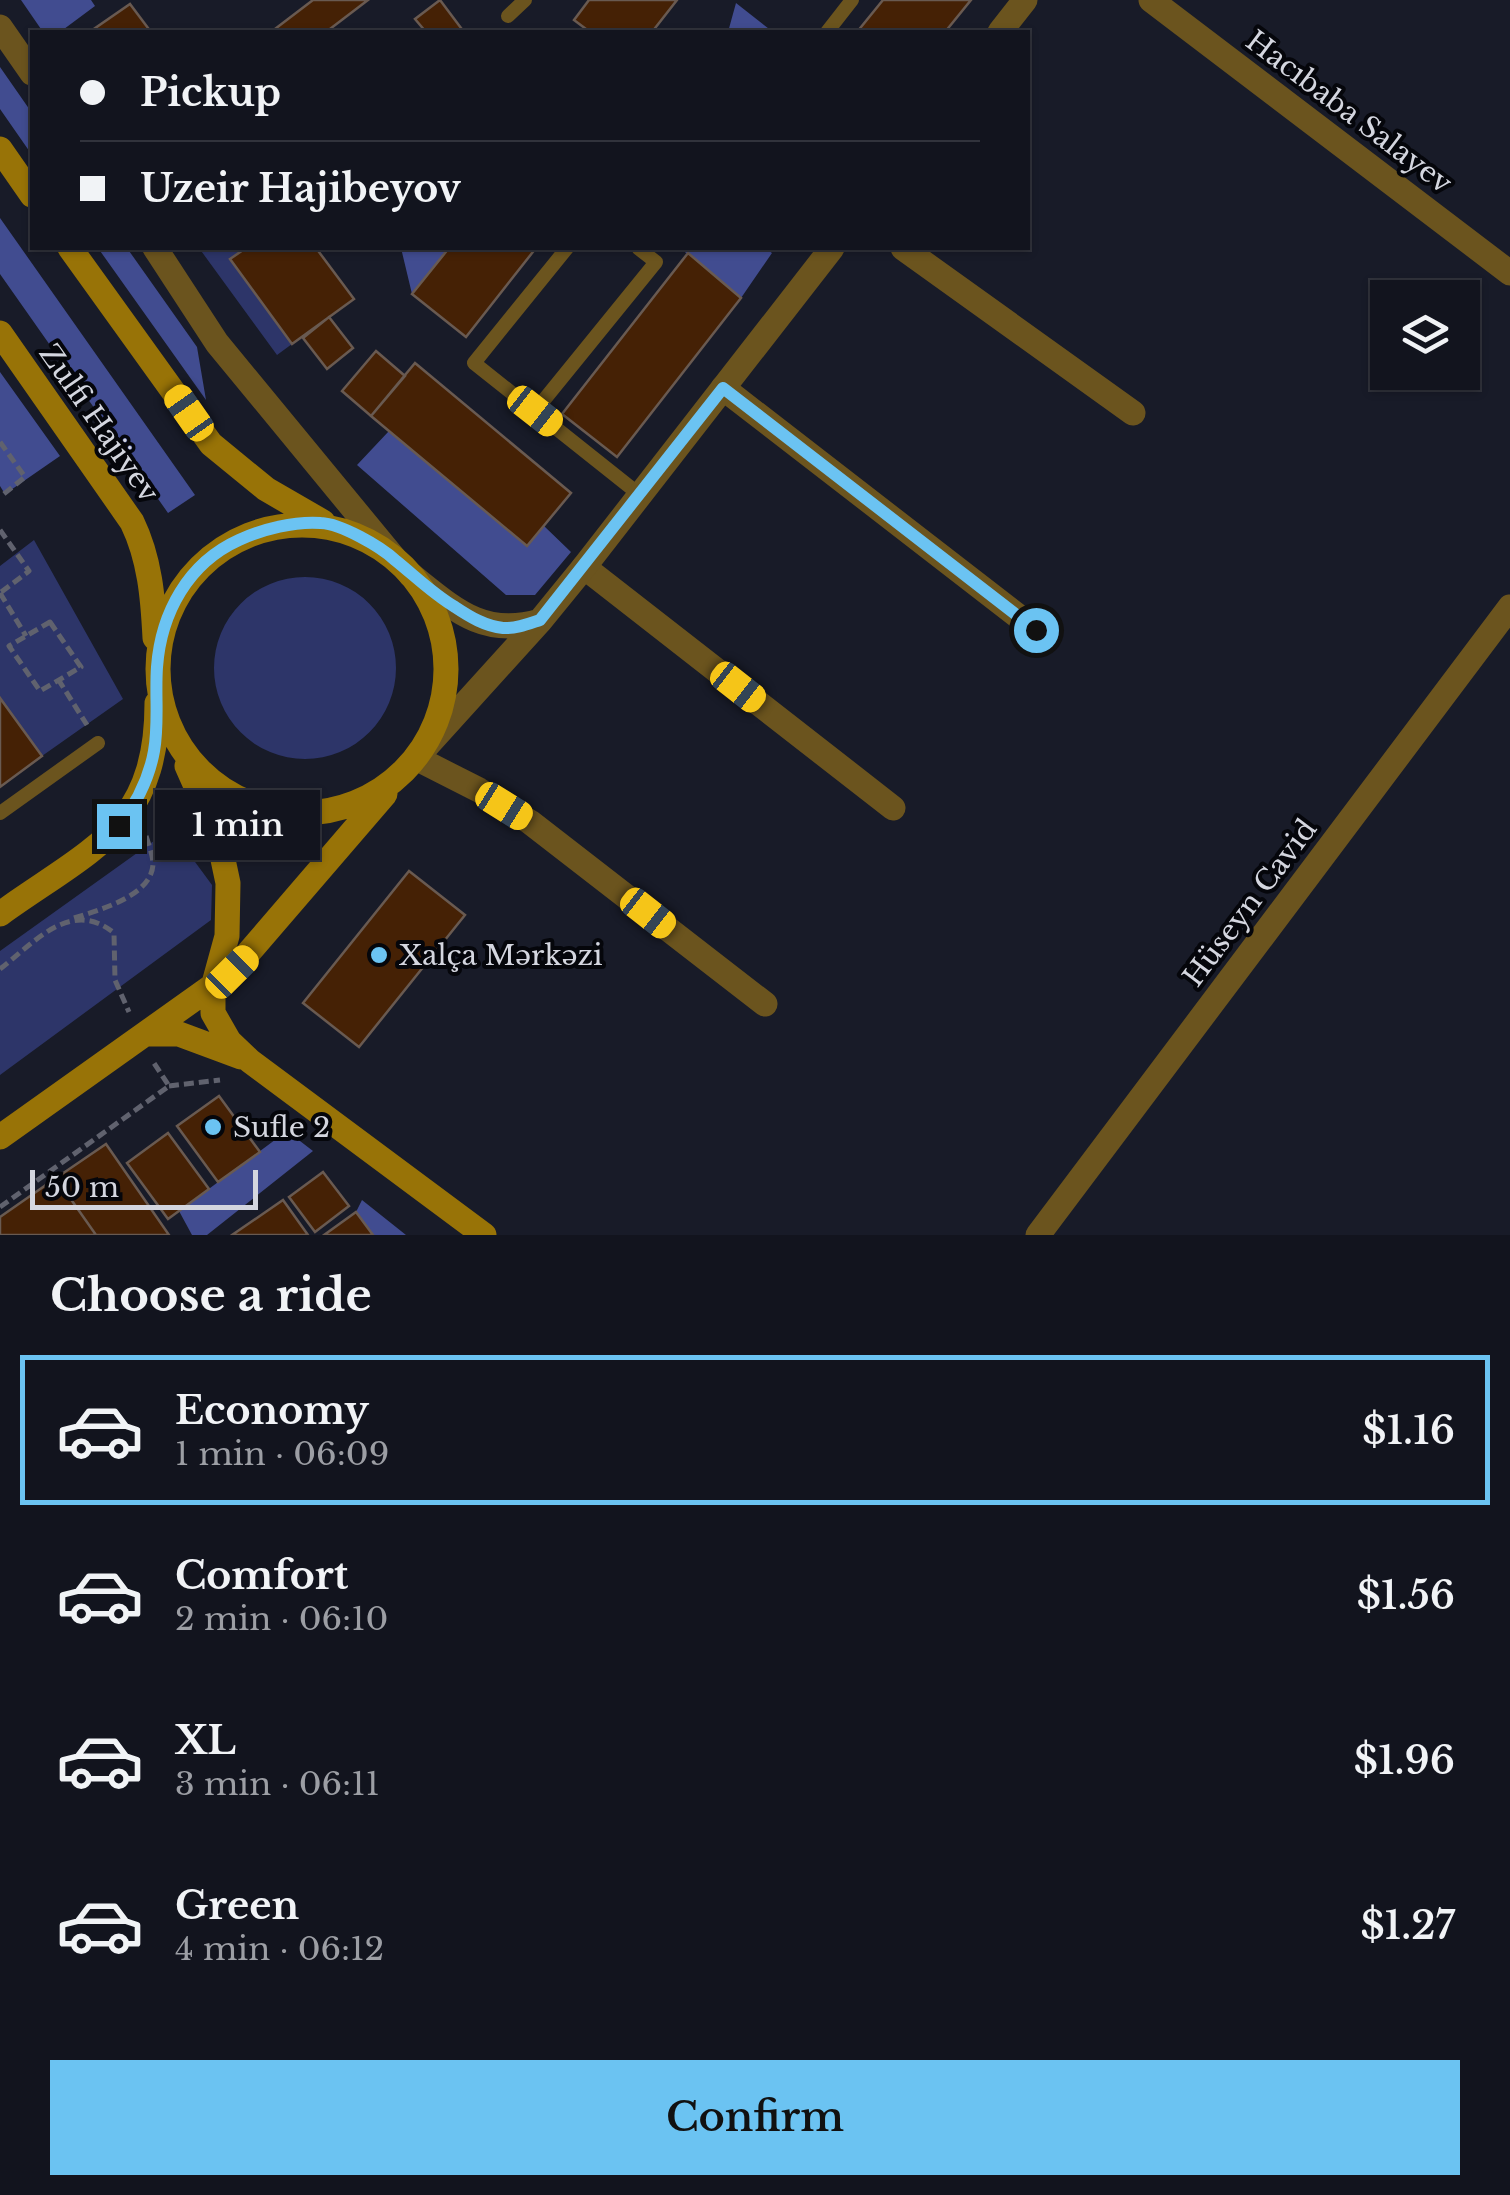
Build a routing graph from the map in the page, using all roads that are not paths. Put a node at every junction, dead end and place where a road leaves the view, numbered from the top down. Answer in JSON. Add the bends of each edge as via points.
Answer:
{"nodes":[{"id":1,"x":525,"y":0,"type":"edge"},
{"id":2,"x":852,"y":0,"type":"edge"},
{"id":3,"x":1025,"y":0,"type":"edge"},
{"id":4,"x":1151,"y":0,"type":"edge"},
{"id":5,"x":508,"y":16,"type":"dead end"},
{"id":6,"x":0,"y":27,"type":"edge"},
{"id":7,"x":830,"y":30,"type":"edge"},
{"id":8,"x":1002,"y":30,"type":"edge"},
{"id":9,"x":30,"y":71,"type":"edge"},
{"id":10,"x":0,"y":149,"type":"edge"},
{"id":11,"x":30,"y":191,"type":"edge"},
{"id":12,"x":71,"y":250,"type":"edge"},
{"id":13,"x":155,"y":250,"type":"edge"},
{"id":14,"x":565,"y":250,"type":"edge"},
{"id":15,"x":641,"y":250,"type":"edge"},
{"id":16,"x":830,"y":250,"type":"edge"},
{"id":17,"x":906,"y":250,"type":"edge"},
{"id":18,"x":1510,"y":272,"type":"edge"},
{"id":19,"x":0,"y":333,"type":"edge"},
{"id":20,"x":723,"y":388,"type":"junction"},
{"id":21,"x":535,"y":411,"type":"junction"},
{"id":22,"x":1134,"y":414,"type":"dead end"},
{"id":23,"x":640,"y":494,"type":"junction"},
{"id":24,"x":323,"y":522,"type":"junction"},
{"id":25,"x":403,"y":567,"type":"junction"},
{"id":26,"x":584,"y":567,"type":"junction"},
{"id":27,"x":1510,"y":607,"type":"edge"},
{"id":28,"x":540,"y":620,"type":"junction"},
{"id":29,"x":1036,"y":630,"type":"dead end"},
{"id":30,"x":157,"y":669,"type":"junction"},
{"id":31,"x":168,"y":726,"type":"junction"},
{"id":32,"x":98,"y":743,"type":"road end"},
{"id":33,"x":416,"y":758,"type":"junction"},
{"id":34,"x":893,"y":808,"type":"dead end"},
{"id":35,"x":0,"y":813,"type":"edge"},
{"id":36,"x":0,"y":914,"type":"edge"},
{"id":37,"x":213,"y":987,"type":"junction"},
{"id":38,"x":766,"y":1004,"type":"dead end"},
{"id":39,"x":143,"y":1036,"type":"junction"},
{"id":40,"x":250,"y":1061,"type":"junction"},
{"id":41,"x":0,"y":1137,"type":"edge"},
{"id":42,"x":484,"y":1235,"type":"edge"},
{"id":43,"x":1038,"y":1235,"type":"edge"}],
"edges":[{"from":1,"to":5,"type":"lane"},
{"from":2,"to":7,"type":"lane"},
{"from":3,"to":8,"type":"street"},
{"from":4,"to":18,"type":"street","name":"Hacıbaba Salayev"},
{"from":6,"to":9,"type":"street"},
{"from":10,"to":11,"type":"main road"},
{"from":12,"to":24,"type":"main road","via":[[210,444],[266,489]]},
{"from":13,"to":25,"type":"street","via":[[218,343]]},
{"from":14,"to":21,"type":"lane","via":[[474,363]]},
{"from":15,"to":21,"type":"lane","via":[[656,262]]},
{"from":16,"to":20,"type":"street"},
{"from":17,"to":22,"type":"street"},
{"from":19,"to":30,"type":"main road","name":"Zulfi Hajiyev","via":[[143,544]]},
{"from":20,"to":23,"type":"street"},
{"from":20,"to":29,"type":"street"},
{"from":21,"to":23,"type":"lane"},
{"from":23,"to":26,"type":"street"},
{"from":24,"to":25,"type":"main road","via":[[375,544]]},
{"from":24,"to":30,"type":"main road","via":[[267,529],[210,558],[170,608]]},
{"from":25,"to":28,"type":"street","via":[[489,625],[517,628]]},
{"from":25,"to":33,"type":"main road","via":[[433,608],[444,646],[446,685],[436,724]]},
{"from":26,"to":28,"type":"street"},
{"from":26,"to":34,"type":"street"},
{"from":27,"to":43,"type":"street","name":"Hüseyn Cavid"},
{"from":28,"to":33,"type":"street"},
{"from":30,"to":31,"type":"main road"},
{"from":30,"to":36,"type":"main road","via":[[154,752],[134,808],[102,842]]},
{"from":31,"to":33,"type":"main road","via":[[214,784],[282,812],[356,803]]},
{"from":31,"to":37,"type":"main road","via":[[225,862],[226,936]]},
{"from":32,"to":35,"type":"lane"},
{"from":33,"to":37,"type":"main road","via":[[251,953]]},
{"from":33,"to":38,"type":"street","via":[[530,822]]},
{"from":37,"to":39,"type":"main road"},
{"from":37,"to":40,"type":"main road","via":[[218,1023]]},
{"from":39,"to":40,"type":"main road","via":[[198,1038]]},
{"from":39,"to":41,"type":"main road"},
{"from":40,"to":42,"type":"main road"}]}
